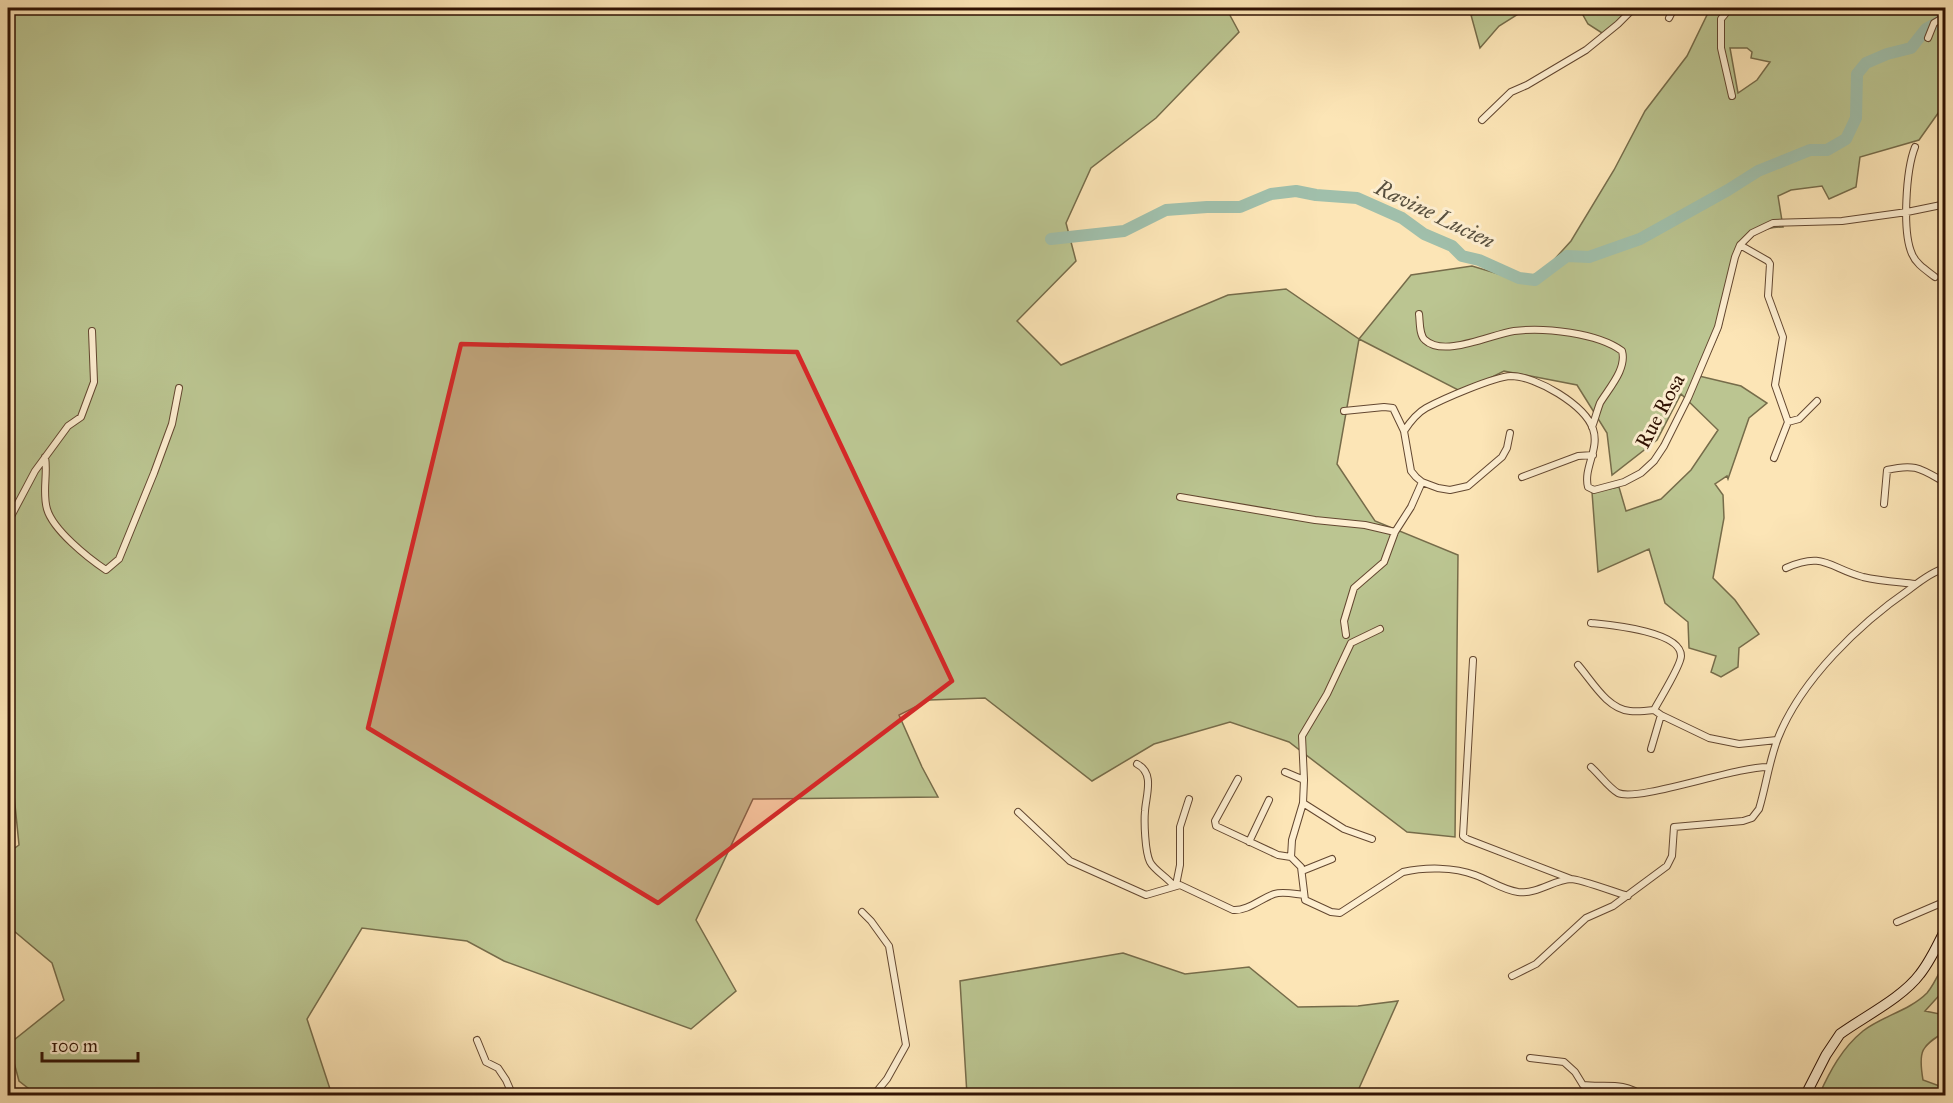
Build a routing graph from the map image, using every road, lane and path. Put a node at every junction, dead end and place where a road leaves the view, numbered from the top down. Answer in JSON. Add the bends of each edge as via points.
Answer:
{"nodes":[{"id":1,"x":1634,"y":8,"type":"edge"},
{"id":2,"x":1674,"y":8,"type":"edge"},
{"id":3,"x":1730,"y":8,"type":"edge"},
{"id":4,"x":1946,"y":16,"type":"edge"},
{"id":5,"x":1669,"y":18,"type":"dead end"},
{"id":6,"x":1928,"y":38,"type":"dead end"},
{"id":7,"x":1732,"y":96,"type":"dead end"},
{"id":8,"x":1482,"y":120,"type":"dead end"},
{"id":9,"x":1915,"y":147,"type":"dead end"},
{"id":10,"x":1946,"y":204,"type":"edge"},
{"id":11,"x":1907,"y":212,"type":"junction"},
{"id":12,"x":1740,"y":245,"type":"junction"},
{"id":13,"x":1935,"y":277,"type":"dead end"},
{"id":14,"x":1419,"y":314,"type":"dead end"},
{"id":15,"x":92,"y":331,"type":"dead end"},
{"id":16,"x":179,"y":388,"type":"dead end"},
{"id":17,"x":1817,"y":400,"type":"dead end"},
{"id":18,"x":1344,"y":411,"type":"dead end"},
{"id":19,"x":1788,"y":422,"type":"junction"},
{"id":20,"x":1593,"y":427,"type":"junction"},
{"id":21,"x":1404,"y":430,"type":"junction"},
{"id":22,"x":1510,"y":433,"type":"dead end"},
{"id":23,"x":1593,"y":455,"type":"junction"},
{"id":24,"x":45,"y":457,"type":"junction"},
{"id":25,"x":1774,"y":458,"type":"dead end"},
{"id":26,"x":1522,"y":477,"type":"dead end"},
{"id":27,"x":1422,"y":482,"type":"junction"},
{"id":28,"x":1946,"y":483,"type":"edge"},
{"id":29,"x":1180,"y":497,"type":"dead end"},
{"id":30,"x":1884,"y":504,"type":"dead end"},
{"id":31,"x":8,"y":522,"type":"edge"},
{"id":32,"x":1395,"y":532,"type":"junction"},
{"id":33,"x":1785,"y":568,"type":"dead end"},
{"id":34,"x":1946,"y":568,"type":"edge"},
{"id":35,"x":1916,"y":585,"type":"junction"},
{"id":36,"x":1591,"y":622,"type":"dead end"},
{"id":37,"x":1380,"y":629,"type":"dead end"},
{"id":38,"x":1346,"y":635,"type":"dead end"},
{"id":39,"x":1473,"y":660,"type":"dead end"},
{"id":40,"x":1578,"y":665,"type":"dead end"},
{"id":41,"x":1654,"y":710,"type":"junction"},
{"id":42,"x":1661,"y":715,"type":"junction"},
{"id":43,"x":1777,"y":740,"type":"junction"},
{"id":44,"x":1651,"y":749,"type":"dead end"},
{"id":45,"x":1137,"y":764,"type":"dead end"},
{"id":46,"x":1591,"y":767,"type":"dead end"},
{"id":47,"x":1769,"y":767,"type":"junction"},
{"id":48,"x":1285,"y":772,"type":"dead end"},
{"id":49,"x":1238,"y":778,"type":"dead end"},
{"id":50,"x":1304,"y":780,"type":"junction"},
{"id":51,"x":1189,"y":800,"type":"dead end"},
{"id":52,"x":1269,"y":800,"type":"dead end"},
{"id":53,"x":1303,"y":803,"type":"junction"},
{"id":54,"x":1018,"y":812,"type":"dead end"},
{"id":55,"x":1372,"y":839,"type":"dead end"},
{"id":56,"x":1249,"y":842,"type":"junction"},
{"id":57,"x":1291,"y":857,"type":"junction"},
{"id":58,"x":1332,"y":859,"type":"dead end"},
{"id":59,"x":1302,"y":871,"type":"junction"},
{"id":60,"x":1571,"y":879,"type":"junction"},
{"id":61,"x":1174,"y":885,"type":"junction"},
{"id":62,"x":1304,"y":895,"type":"junction"},
{"id":63,"x":1628,"y":896,"type":"junction"},
{"id":64,"x":1946,"y":901,"type":"edge"},
{"id":65,"x":862,"y":912,"type":"dead end"},
{"id":66,"x":1897,"y":922,"type":"dead end"},
{"id":67,"x":1946,"y":928,"type":"edge"},
{"id":68,"x":1512,"y":976,"type":"dead end"},
{"id":69,"x":477,"y":1040,"type":"dead end"},
{"id":70,"x":1530,"y":1058,"type":"dead end"},
{"id":71,"x":513,"y":1095,"type":"edge"},
{"id":72,"x":873,"y":1095,"type":"edge"},
{"id":73,"x":1642,"y":1095,"type":"edge"},
{"id":74,"x":1805,"y":1095,"type":"edge"}],
"edges":[{"from":1,"to":8,"type":"street","via":[[1586,50],[1511,92]]},
{"from":2,"to":5,"type":"street"},
{"from":3,"to":7,"type":"street","via":[[1721,19],[1721,48]]},
{"from":4,"to":6,"type":"street","via":[[1934,23]]},
{"from":9,"to":11,"type":"street"},
{"from":10,"to":11,"type":"street"},
{"from":11,"to":12,"type":"street","via":[[1828,222],[1773,223],[1752,233]]},
{"from":11,"to":13,"type":"street","via":[[1911,253]]},
{"from":12,"to":19,"type":"street","via":[[1770,264],[1768,296],[1783,337],[1775,385]]},
{"from":12,"to":23,"type":"street","name":"Rue Rosa","via":[[1718,327],[1673,430],[1654,460],[1624,482],[1594,490],[1587,483]]},
{"from":14,"to":20,"type":"street","name":"Rue Rosa","via":[[1422,338],[1439,346],[1479,341],[1518,330],[1588,335],[1612,344],[1622,351],[1622,367],[1599,406]]},
{"from":15,"to":24,"type":"street","via":[[94,382],[81,417],[68,426]]},
{"from":16,"to":24,"type":"street","via":[[172,424],[154,473],[119,559],[106,570],[54,525],[47,509]]},
{"from":17,"to":19,"type":"street","via":[[1799,419]]},
{"from":18,"to":21,"type":"street","via":[[1389,406]]},
{"from":19,"to":25,"type":"street"},
{"from":20,"to":21,"type":"street","via":[[1568,399],[1514,376],[1494,379],[1425,409]]},
{"from":20,"to":23,"type":"street","name":"Rue Rosa"},
{"from":21,"to":27,"type":"street","via":[[1411,471]]},
{"from":22,"to":27,"type":"street","via":[[1502,457],[1468,486],[1450,490]]},
{"from":23,"to":26,"type":"street","via":[[1578,456]]},
{"from":24,"to":31,"type":"street"},
{"from":27,"to":32,"type":"street"},
{"from":28,"to":30,"type":"street","via":[[1917,467],[1887,470]]},
{"from":29,"to":32,"type":"street"},
{"from":32,"to":38,"type":"street","via":[[1384,562],[1354,588],[1344,621]]},
{"from":33,"to":35,"type":"street","via":[[1799,562],[1823,561],[1861,577]]},
{"from":34,"to":35,"type":"street"},
{"from":35,"to":43,"type":"street","via":[[1879,611],[1820,670]]},
{"from":36,"to":41,"type":"street","via":[[1654,634],[1679,649],[1680,660]]},
{"from":37,"to":50,"type":"street","via":[[1351,643],[1302,736]]},
{"from":39,"to":60,"type":"street","via":[[1463,836]]},
{"from":40,"to":41,"type":"street","via":[[1618,709]]},
{"from":41,"to":42,"type":"street"},
{"from":42,"to":43,"type":"street","via":[[1709,738],[1739,744]]},
{"from":42,"to":44,"type":"street"},
{"from":43,"to":47,"type":"street"},
{"from":45,"to":61,"type":"street","via":[[1146,774],[1148,786],[1145,810],[1149,856]]},
{"from":46,"to":47,"type":"street","via":[[1618,793],[1635,795]]},
{"from":47,"to":63,"type":"street","via":[[1759,810],[1752,818],[1674,827],[1671,860]]},
{"from":48,"to":50,"type":"street"},
{"from":49,"to":56,"type":"street","via":[[1215,823]]},
{"from":50,"to":53,"type":"street"},
{"from":51,"to":61,"type":"street","via":[[1180,827],[1180,865]]},
{"from":52,"to":56,"type":"street"},
{"from":53,"to":55,"type":"street","via":[[1341,828]]},
{"from":53,"to":57,"type":"street"},
{"from":54,"to":61,"type":"street","via":[[1070,861],[1146,895]]},
{"from":56,"to":57,"type":"street"},
{"from":57,"to":59,"type":"street"},
{"from":58,"to":59,"type":"street"},
{"from":59,"to":62,"type":"street"},
{"from":60,"to":62,"type":"street","via":[[1522,892],[1456,870],[1412,870],[1337,913],[1309,902]]},
{"from":60,"to":63,"type":"street"},
{"from":61,"to":62,"type":"street","via":[[1236,910],[1274,894]]},
{"from":63,"to":68,"type":"street","via":[[1587,918],[1536,964]]},
{"from":64,"to":66,"type":"street"},
{"from":65,"to":72,"type":"street","via":[[889,946],[906,1045]]},
{"from":67,"to":74,"type":"street","via":[[1919,976],[1840,1034]]},
{"from":69,"to":71,"type":"street","via":[[486,1062],[498,1068]]},
{"from":70,"to":73,"type":"street","via":[[1564,1062],[1583,1085],[1620,1085]]}]}
